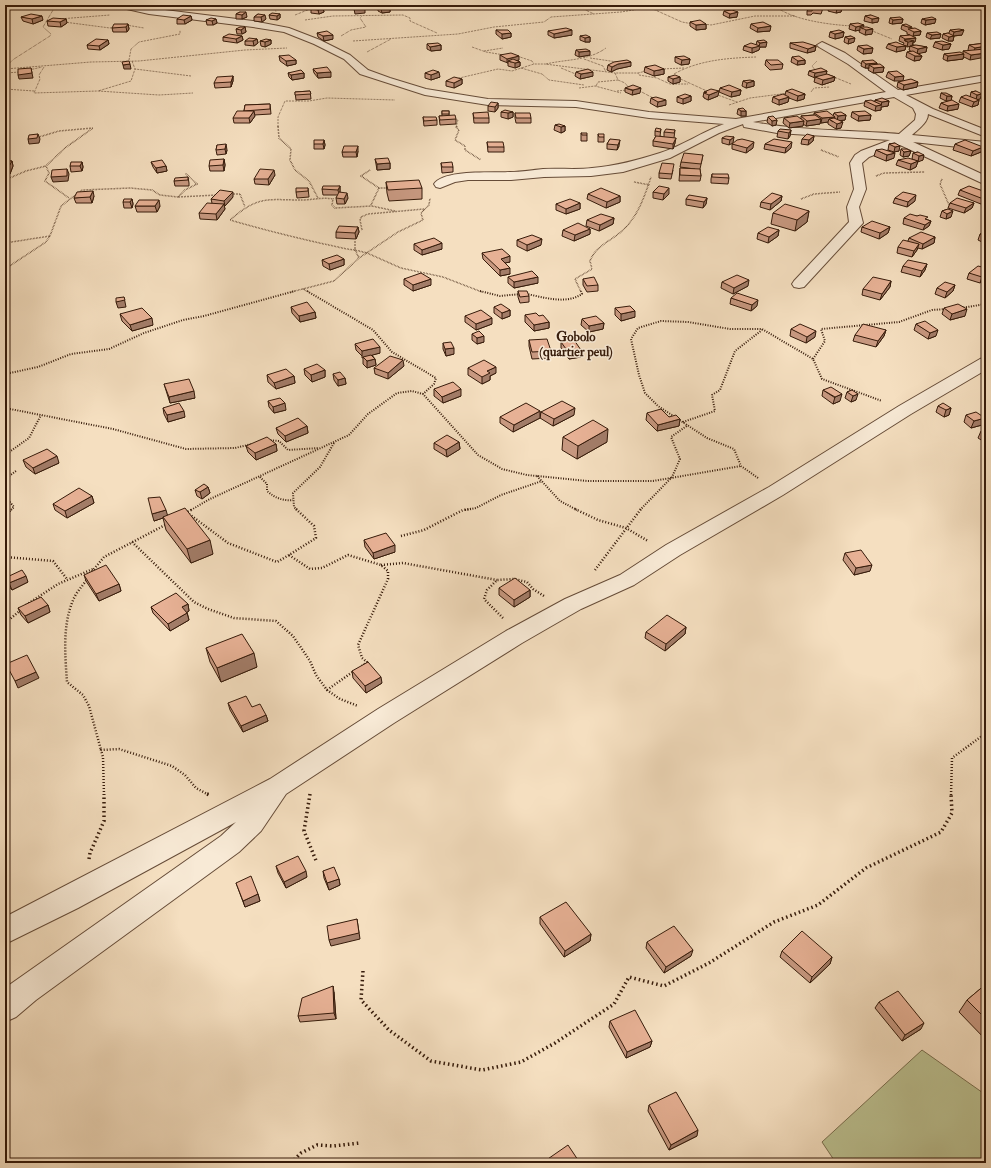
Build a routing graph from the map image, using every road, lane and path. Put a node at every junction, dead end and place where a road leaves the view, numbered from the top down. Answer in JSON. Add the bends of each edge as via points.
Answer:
{"nodes":[{"id":1,"x":56,"y":5,"type":"edge"},
{"id":2,"x":121,"y":5,"type":"edge"},
{"id":3,"x":575,"y":5,"type":"edge"},
{"id":4,"x":774,"y":5,"type":"edge"},
{"id":5,"x":651,"y":8,"type":"dead end"},
{"id":6,"x":149,"y":11,"type":"junction"},
{"id":7,"x":594,"y":14,"type":"dead end"},
{"id":8,"x":362,"y":15,"type":"junction"},
{"id":9,"x":796,"y":16,"type":"junction"},
{"id":10,"x":208,"y":19,"type":"junction"},
{"id":11,"x":47,"y":20,"type":"junction"},
{"id":12,"x":303,"y":20,"type":"dead end"},
{"id":13,"x":695,"y":24,"type":"edge"},
{"id":14,"x":700,"y":24,"type":"edge"},
{"id":15,"x":856,"y":26,"type":"edge"},
{"id":16,"x":103,"y":27,"type":"dead end"},
{"id":17,"x":865,"y":28,"type":"edge"},
{"id":18,"x":440,"y":34,"type":"dead end"},
{"id":19,"x":339,"y":37,"type":"dead end"},
{"id":20,"x":391,"y":39,"type":"dead end"},
{"id":21,"x":892,"y":39,"type":"dead end"},
{"id":22,"x":822,"y":45,"type":"dead end"},
{"id":23,"x":472,"y":46,"type":"dead end"},
{"id":24,"x":503,"y":48,"type":"dead end"},
{"id":25,"x":606,"y":48,"type":"dead end"},
{"id":26,"x":482,"y":51,"type":"junction"},
{"id":27,"x":510,"y":56,"type":"edge"},
{"id":28,"x":514,"y":56,"type":"edge"},
{"id":29,"x":347,"y":57,"type":"junction"},
{"id":30,"x":588,"y":57,"type":"junction"},
{"id":31,"x":756,"y":57,"type":"dead end"},
{"id":32,"x":582,"y":59,"type":"junction"},
{"id":33,"x":130,"y":60,"type":"edge"},
{"id":34,"x":132,"y":61,"type":"dead end"},
{"id":35,"x":622,"y":63,"type":"edge"},
{"id":36,"x":534,"y":64,"type":"junction"},
{"id":37,"x":544,"y":64,"type":"junction"},
{"id":38,"x":40,"y":66,"type":"dead end"},
{"id":39,"x":5,"y":67,"type":"edge"},
{"id":40,"x":561,"y":67,"type":"junction"},
{"id":41,"x":521,"y":68,"type":"junction"},
{"id":42,"x":686,"y":68,"type":"junction"},
{"id":43,"x":5,"y":69,"type":"edge"},
{"id":44,"x":135,"y":69,"type":"junction"},
{"id":45,"x":658,"y":69,"type":"edge"},
{"id":46,"x":647,"y":71,"type":"edge"},
{"id":47,"x":606,"y":72,"type":"junction"},
{"id":48,"x":5,"y":73,"type":"edge"},
{"id":49,"x":615,"y":73,"type":"junction"},
{"id":50,"x":638,"y":73,"type":"junction"},
{"id":51,"x":578,"y":75,"type":"edge"},
{"id":52,"x":191,"y":76,"type":"dead end"},
{"id":53,"x":986,"y":78,"type":"edge"},
{"id":54,"x":451,"y":80,"type":"edge"},
{"id":55,"x":618,"y":80,"type":"junction"},
{"id":56,"x":689,"y":84,"type":"junction"},
{"id":57,"x":585,"y":85,"type":"dead end"},
{"id":58,"x":596,"y":86,"type":"dead end"},
{"id":59,"x":5,"y":89,"type":"edge"},
{"id":60,"x":34,"y":91,"type":"junction"},
{"id":61,"x":98,"y":91,"type":"junction"},
{"id":62,"x":616,"y":92,"type":"dead end"},
{"id":63,"x":806,"y":92,"type":"dead end"},
{"id":64,"x":811,"y":92,"type":"dead end"},
{"id":65,"x":193,"y":93,"type":"dead end"},
{"id":66,"x":794,"y":93,"type":"edge"},
{"id":67,"x":897,"y":94,"type":"junction"},
{"id":68,"x":451,"y":96,"type":"junction"},
{"id":69,"x":401,"y":100,"type":"dead end"},
{"id":70,"x":737,"y":102,"type":"junction"},
{"id":71,"x":727,"y":105,"type":"dead end"},
{"id":72,"x":917,"y":105,"type":"junction"},
{"id":73,"x":738,"y":123,"type":"junction"},
{"id":74,"x":986,"y":134,"type":"edge"},
{"id":75,"x":39,"y":137,"type":"edge"},
{"id":76,"x":901,"y":139,"type":"junction"},
{"id":77,"x":986,"y":146,"type":"edge"},
{"id":78,"x":815,"y":148,"type":"dead end"},
{"id":79,"x":666,"y":155,"type":"junction"},
{"id":80,"x":856,"y":163,"type":"junction"},
{"id":81,"x":46,"y":166,"type":"junction"},
{"id":82,"x":370,"y":170,"type":"dead end"},
{"id":83,"x":185,"y":173,"type":"dead end"},
{"id":84,"x":900,"y":173,"type":"dead end"},
{"id":85,"x":468,"y":176,"type":"junction"},
{"id":86,"x":943,"y":176,"type":"dead end"},
{"id":87,"x":5,"y":180,"type":"edge"},
{"id":88,"x":986,"y":181,"type":"edge"},
{"id":89,"x":440,"y":184,"type":"joint"},
{"id":90,"x":860,"y":186,"type":"junction"},
{"id":91,"x":394,"y":187,"type":"edge"},
{"id":92,"x":379,"y":188,"type":"junction"},
{"id":93,"x":217,"y":195,"type":"edge"},
{"id":94,"x":224,"y":195,"type":"edge"},
{"id":95,"x":178,"y":197,"type":"junction"},
{"id":96,"x":69,"y":198,"type":"junction"},
{"id":97,"x":318,"y":198,"type":"junction"},
{"id":98,"x":801,"y":199,"type":"dead end"},
{"id":99,"x":371,"y":204,"type":"junction"},
{"id":100,"x":949,"y":205,"type":"edge"},
{"id":101,"x":245,"y":206,"type":"junction"},
{"id":102,"x":424,"y":209,"type":"junction"},
{"id":103,"x":395,"y":211,"type":"junction"},
{"id":104,"x":362,"y":230,"type":"dead end"},
{"id":105,"x":50,"y":236,"type":"junction"},
{"id":106,"x":355,"y":241,"type":"dead end"},
{"id":107,"x":5,"y":243,"type":"edge"},
{"id":108,"x":355,"y":250,"type":"junction"},
{"id":109,"x":367,"y":253,"type":"junction"},
{"id":110,"x":359,"y":258,"type":"junction"},
{"id":111,"x":5,"y":269,"type":"edge"},
{"id":112,"x":799,"y":284,"type":"dead end"},
{"id":113,"x":303,"y":289,"type":"junction"},
{"id":114,"x":986,"y":304,"type":"edge"},
{"id":115,"x":960,"y":308,"type":"edge"},
{"id":116,"x":946,"y":309,"type":"edge"},
{"id":117,"x":762,"y":329,"type":"junction"},
{"id":118,"x":813,"y":359,"type":"junction"},
{"id":119,"x":986,"y":362,"type":"edge"},
{"id":120,"x":5,"y":374,"type":"edge"},
{"id":121,"x":423,"y":394,"type":"junction"},
{"id":122,"x":5,"y":408,"type":"edge"},
{"id":123,"x":905,"y":410,"type":"junction"},
{"id":124,"x":42,"y":415,"type":"junction"},
{"id":125,"x":682,"y":422,"type":"junction"},
{"id":126,"x":688,"y":425,"type":"junction"},
{"id":127,"x":262,"y":441,"type":"edge"},
{"id":128,"x":335,"y":442,"type":"junction"},
{"id":129,"x":255,"y":443,"type":"edge"},
{"id":130,"x":322,"y":448,"type":"junction"},
{"id":131,"x":5,"y":455,"type":"edge"},
{"id":132,"x":741,"y":466,"type":"junction"},
{"id":133,"x":16,"y":470,"type":"dead end"},
{"id":134,"x":536,"y":476,"type":"junction"},
{"id":135,"x":260,"y":477,"type":"junction"},
{"id":136,"x":672,"y":477,"type":"junction"},
{"id":137,"x":5,"y":479,"type":"edge"},
{"id":138,"x":542,"y":482,"type":"junction"},
{"id":139,"x":776,"y":491,"type":"junction"},
{"id":140,"x":5,"y":496,"type":"edge"},
{"id":141,"x":293,"y":500,"type":"junction"},
{"id":142,"x":186,"y":513,"type":"junction"},
{"id":143,"x":5,"y":515,"type":"edge"},
{"id":144,"x":182,"y":516,"type":"edge"},
{"id":145,"x":172,"y":521,"type":"edge"},
{"id":146,"x":626,"y":528,"type":"junction"},
{"id":147,"x":401,"y":536,"type":"dead end"},
{"id":148,"x":132,"y":542,"type":"junction"},
{"id":149,"x":673,"y":550,"type":"junction"},
{"id":150,"x":289,"y":555,"type":"junction"},
{"id":151,"x":5,"y":557,"type":"edge"},
{"id":152,"x":381,"y":565,"type":"junction"},
{"id":153,"x":93,"y":569,"type":"junction"},
{"id":154,"x":590,"y":575,"type":"dead end"},
{"id":155,"x":67,"y":579,"type":"junction"},
{"id":156,"x":497,"y":580,"type":"junction"},
{"id":157,"x":573,"y":604,"type":"junction"},
{"id":158,"x":5,"y":619,"type":"edge"},
{"id":159,"x":514,"y":637,"type":"junction"},
{"id":160,"x":327,"y":690,"type":"junction"},
{"id":161,"x":386,"y":716,"type":"junction"},
{"id":162,"x":986,"y":733,"type":"edge"},
{"id":163,"x":101,"y":750,"type":"junction"},
{"id":164,"x":314,"y":764,"type":"junction"},
{"id":165,"x":279,"y":786,"type":"junction"},
{"id":166,"x":238,"y":807,"type":"junction"},
{"id":167,"x":317,"y":863,"type":"dead end"},
{"id":168,"x":82,"y":891,"type":"junction"},
{"id":169,"x":5,"y":931,"type":"edge"},
{"id":170,"x":363,"y":971,"type":"dead end"},
{"id":171,"x":5,"y":1007,"type":"edge"},
{"id":172,"x":360,"y":1143,"type":"dead end"},
{"id":173,"x":291,"y":1163,"type":"edge"}],
"edges":[{"from":1,"to":11,"type":"path"},
{"from":2,"to":6,"type":"street"},
{"from":3,"to":7,"type":"path"},
{"from":4,"to":9,"type":"path","via":[[781,11]]},
{"from":5,"to":13,"type":"path","via":[[665,12],[682,22]]},
{"from":6,"to":10,"type":"street"},
{"from":6,"to":11,"type":"path"},
{"from":8,"to":12,"type":"path"},
{"from":8,"to":18,"type":"path","via":[[403,15],[410,18],[410,21]]},
{"from":8,"to":19,"type":"path","via":[[360,18],[366,26]]},
{"from":9,"to":14,"type":"path","via":[[755,16],[711,25]]},
{"from":9,"to":15,"type":"path"},
{"from":10,"to":29,"type":"street","via":[[286,30]]},
{"from":10,"to":33,"type":"path","via":[[181,29],[180,34],[139,42],[131,49]]},
{"from":11,"to":16,"type":"path"},
{"from":11,"to":39,"type":"path","via":[[43,27],[49,31],[50,36]]},
{"from":17,"to":21,"type":"path"},
{"from":20,"to":29,"type":"path","via":[[370,50]]},
{"from":22,"to":67,"type":"street","via":[[848,58]]},
{"from":23,"to":26,"type":"path"},
{"from":24,"to":26,"type":"path"},
{"from":25,"to":30,"type":"path","via":[[601,53]]},
{"from":26,"to":27,"type":"path"},
{"from":28,"to":36,"type":"path","via":[[526,58]]},
{"from":29,"to":68,"type":"street","via":[[368,74],[418,90]]},
{"from":30,"to":32,"type":"path"},
{"from":30,"to":35,"type":"path"},
{"from":31,"to":42,"type":"path","via":[[724,59]]},
{"from":32,"to":37,"type":"path"},
{"from":32,"to":47,"type":"path","via":[[603,66]]},
{"from":34,"to":44,"type":"path"},
{"from":36,"to":37,"type":"path"},
{"from":36,"to":41,"type":"path"},
{"from":37,"to":40,"type":"path"},
{"from":38,"to":43,"type":"path"},
{"from":40,"to":47,"type":"path"},
{"from":40,"to":51,"type":"path"},
{"from":41,"to":54,"type":"path","via":[[512,71],[498,69]]},
{"from":41,"to":57,"type":"path","via":[[542,74],[549,80]]},
{"from":42,"to":45,"type":"path"},
{"from":42,"to":56,"type":"path","via":[[678,70],[674,76]]},
{"from":44,"to":52,"type":"path"},
{"from":44,"to":61,"type":"path","via":[[131,81]]},
{"from":46,"to":50,"type":"path"},
{"from":47,"to":49,"type":"path"},
{"from":48,"to":60,"type":"path","via":[[44,67]]},
{"from":49,"to":50,"type":"path"},
{"from":49,"to":55,"type":"path"},
{"from":50,"to":56,"type":"path","via":[[665,83]]},
{"from":53,"to":67,"type":"street"},
{"from":55,"to":58,"type":"path","via":[[598,82]]},
{"from":55,"to":62,"type":"path","via":[[625,83],[630,90]]},
{"from":56,"to":70,"type":"path"},
{"from":59,"to":60,"type":"path"},
{"from":60,"to":61,"type":"path"},
{"from":61,"to":65,"type":"path","via":[[120,94]]},
{"from":63,"to":64,"type":"path"},
{"from":66,"to":70,"type":"path","via":[[766,95]]},
{"from":67,"to":72,"type":"street"},
{"from":67,"to":73,"type":"street"},
{"from":68,"to":73,"type":"street","via":[[509,103],[584,105],[649,115]]},
{"from":68,"to":85,"type":"path","via":[[444,100],[445,110],[458,120],[456,127],[459,133],[455,140],[466,146],[465,150],[478,157],[483,164],[472,169]]},
{"from":69,"to":97,"type":"path","via":[[327,98],[285,101],[278,117],[279,138],[291,149],[290,160],[294,170],[306,177]]},
{"from":70,"to":71,"type":"path"},
{"from":72,"to":74,"type":"street"},
{"from":72,"to":76,"type":"street","via":[[922,118]]},
{"from":73,"to":76,"type":"street","via":[[777,130]]},
{"from":73,"to":79,"type":"street","via":[[715,131]]},
{"from":75,"to":81,"type":"path","via":[[59,131],[93,128],[65,148]]},
{"from":76,"to":77,"type":"street"},
{"from":76,"to":80,"type":"street","via":[[864,154]]},
{"from":76,"to":88,"type":"street"},
{"from":78,"to":80,"type":"path"},
{"from":79,"to":85,"type":"street","via":[[623,168],[596,172]]},
{"from":79,"to":109,"type":"path","via":[[652,176],[650,185],[627,226],[595,252],[590,261],[592,269],[575,279],[582,294],[579,298],[559,299],[525,294],[495,296],[448,278],[401,268]]},
{"from":80,"to":90,"type":"street"},
{"from":81,"to":87,"type":"path"},
{"from":81,"to":96,"type":"path","via":[[49,173],[45,181]]},
{"from":82,"to":92,"type":"path","via":[[361,176]]},
{"from":83,"to":95,"type":"path","via":[[197,184]]},
{"from":84,"to":90,"type":"path","via":[[884,173]]},
{"from":85,"to":89,"type":"street"},
{"from":86,"to":100,"type":"path","via":[[940,184]]},
{"from":89,"to":102,"type":"path","via":[[431,192],[428,205]]},
{"from":90,"to":98,"type":"path","via":[[814,194]]},
{"from":90,"to":112,"type":"street","via":[[853,207],[856,222]]},
{"from":91,"to":92,"type":"path"},
{"from":92,"to":99,"type":"path"},
{"from":93,"to":95,"type":"path"},
{"from":94,"to":101,"type":"path","via":[[240,194]]},
{"from":95,"to":96,"type":"path","via":[[160,195],[152,190],[130,188],[82,190]]},
{"from":96,"to":105,"type":"path","via":[[61,206]]},
{"from":97,"to":99,"type":"path","via":[[333,199],[332,205],[335,208]]},
{"from":97,"to":101,"type":"path","via":[[266,199]]},
{"from":99,"to":103,"type":"path"},
{"from":101,"to":108,"type":"path","via":[[230,220],[299,239]]},
{"from":102,"to":103,"type":"path"},
{"from":102,"to":109,"type":"path","via":[[421,213],[423,220],[398,232]]},
{"from":103,"to":104,"type":"path","via":[[361,217]]},
{"from":105,"to":107,"type":"path"},
{"from":105,"to":111,"type":"path","via":[[41,247]]},
{"from":106,"to":108,"type":"path"},
{"from":108,"to":109,"type":"path"},
{"from":108,"to":110,"type":"path"},
{"from":109,"to":110,"type":"path"},
{"from":110,"to":113,"type":"path","via":[[334,281]]},
{"from":113,"to":120,"type":"path","via":[[183,320],[144,333],[109,349],[71,354],[38,367]]},
{"from":113,"to":121,"type":"path","via":[[373,330],[392,352],[436,378],[434,384]]},
{"from":114,"to":115,"type":"path"},
{"from":116,"to":118,"type":"path","via":[[932,310],[899,322],[821,329],[825,341]]},
{"from":117,"to":118,"type":"path"},
{"from":117,"to":125,"type":"path","via":[[735,350],[720,390],[712,395],[715,411]]},
{"from":117,"to":125,"type":"path","via":[[730,329],[688,322],[661,321],[638,328],[631,339],[645,393],[658,406]]},
{"from":118,"to":123,"type":"path","via":[[822,379]]},
{"from":119,"to":123,"type":"street"},
{"from":121,"to":128,"type":"path","via":[[412,391],[396,394],[368,414],[349,435]]},
{"from":121,"to":134,"type":"path","via":[[478,455],[502,468]]},
{"from":122,"to":124,"type":"path"},
{"from":123,"to":139,"type":"street"},
{"from":124,"to":129,"type":"path","via":[[113,429],[186,449],[235,448]]},
{"from":124,"to":131,"type":"path","via":[[29,438]]},
{"from":125,"to":126,"type":"path"},
{"from":126,"to":132,"type":"path","via":[[707,438],[734,449]]},
{"from":126,"to":136,"type":"path","via":[[671,437],[680,459]]},
{"from":127,"to":130,"type":"path","via":[[279,441],[288,450]]},
{"from":128,"to":130,"type":"path"},
{"from":128,"to":141,"type":"path","via":[[320,467],[293,493]]},
{"from":130,"to":135,"type":"path"},
{"from":132,"to":136,"type":"path"},
{"from":132,"to":139,"type":"path"},
{"from":133,"to":137,"type":"path"},
{"from":134,"to":136,"type":"path","via":[[617,482],[653,481]]},
{"from":134,"to":138,"type":"path"},
{"from":135,"to":141,"type":"path","via":[[267,484],[267,491],[274,497],[286,502]]},
{"from":135,"to":142,"type":"path","via":[[210,499]]},
{"from":136,"to":146,"type":"path"},
{"from":138,"to":146,"type":"path","via":[[560,501],[598,520]]},
{"from":138,"to":147,"type":"path","via":[[501,495],[476,508],[463,510],[424,530]]},
{"from":139,"to":149,"type":"street"},
{"from":140,"to":143,"type":"path","via":[[14,508]]},
{"from":141,"to":150,"type":"path","via":[[294,506],[314,526],[316,538]]},
{"from":142,"to":144,"type":"path"},
{"from":142,"to":150,"type":"path","via":[[228,543],[277,562]]},
{"from":145,"to":148,"type":"path"},
{"from":146,"to":149,"type":"path","via":[[653,544]]},
{"from":146,"to":154,"type":"path"},
{"from":148,"to":153,"type":"path","via":[[104,557]]},
{"from":148,"to":160,"type":"path","via":[[194,602],[234,618],[276,621],[293,636]]},
{"from":149,"to":157,"type":"street","via":[[627,580]]},
{"from":150,"to":152,"type":"path","via":[[310,569],[322,568],[348,555]]},
{"from":151,"to":155,"type":"path","via":[[53,561]]},
{"from":152,"to":156,"type":"path","via":[[403,563]]},
{"from":152,"to":160,"type":"path","via":[[388,571],[388,579],[358,646],[362,658],[367,662]]},
{"from":153,"to":155,"type":"path"},
{"from":153,"to":163,"type":"path","via":[[74,598],[66,626],[64,648],[67,682],[83,695],[89,706]]},
{"from":155,"to":158,"type":"path","via":[[32,600],[10,619]]},
{"from":156,"to":157,"type":"path","via":[[514,579],[527,582],[549,599]]},
{"from":156,"to":159,"type":"path","via":[[487,590],[484,599],[505,620],[516,625]]},
{"from":157,"to":159,"type":"street"},
{"from":159,"to":161,"type":"street"},
{"from":160,"to":161,"type":"path","via":[[340,700]]},
{"from":161,"to":164,"type":"street"},
{"from":162,"to":170,"type":"path","via":[[952,758],[952,813],[941,832],[866,868],[818,905],[774,922],[709,963],[664,986],[629,977],[614,1004],[521,1062],[482,1070],[431,1061],[389,1030],[361,1000]]},
{"from":163,"to":166,"type":"path","via":[[119,748],[172,766],[185,775],[196,788]]},
{"from":163,"to":168,"type":"path","via":[[104,821],[90,853]]},
{"from":164,"to":165,"type":"street"},
{"from":164,"to":167,"type":"path","via":[[304,831]]},
{"from":165,"to":166,"type":"street"},
{"from":165,"to":171,"type":"street","via":[[252,823],[230,844]]},
{"from":166,"to":168,"type":"street"},
{"from":168,"to":169,"type":"street"},
{"from":172,"to":173,"type":"path","via":[[317,1145],[301,1153]]}]}
